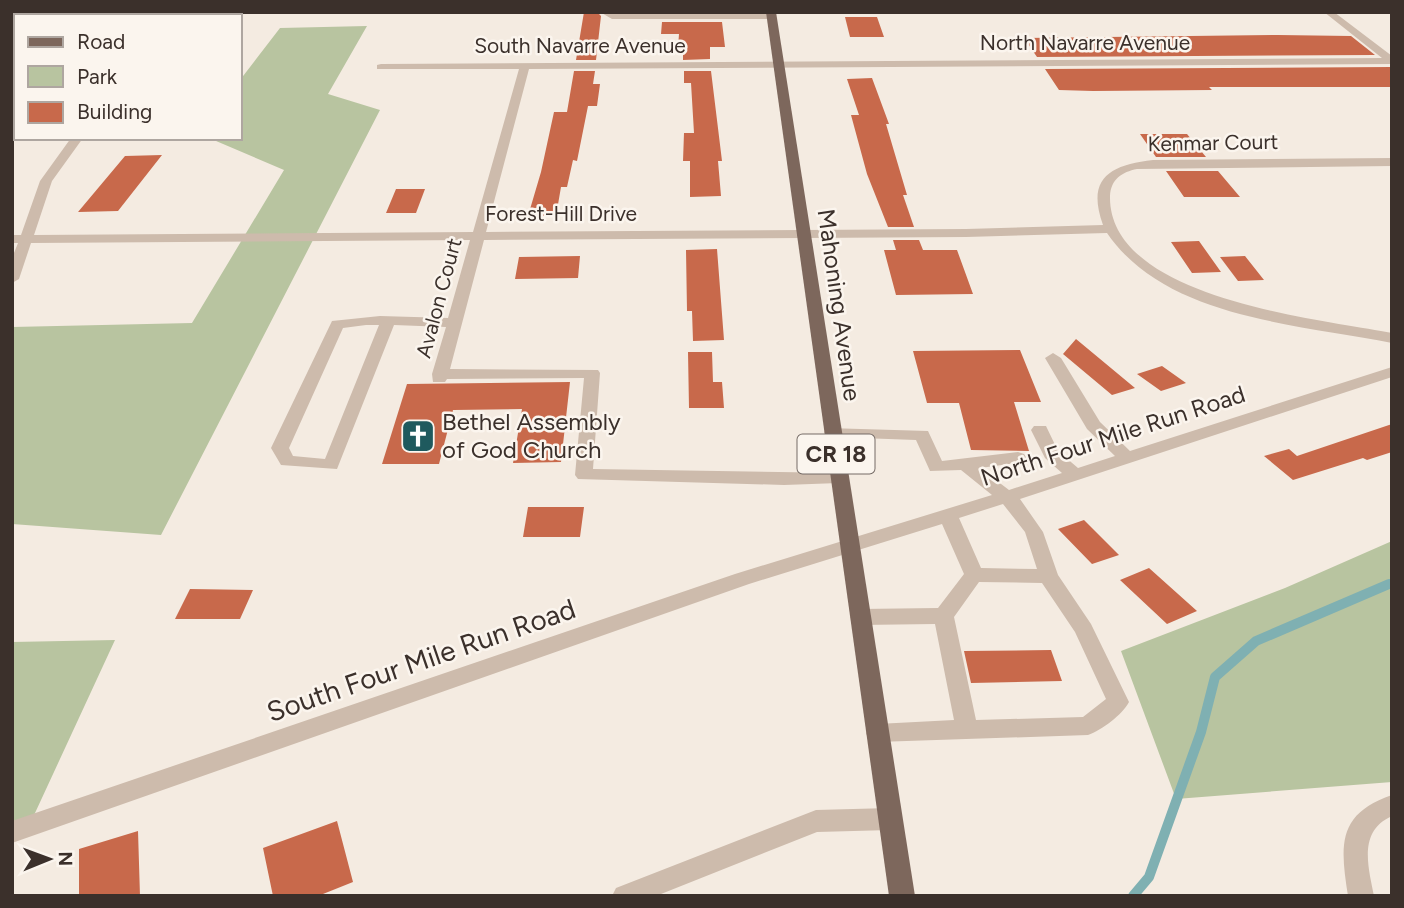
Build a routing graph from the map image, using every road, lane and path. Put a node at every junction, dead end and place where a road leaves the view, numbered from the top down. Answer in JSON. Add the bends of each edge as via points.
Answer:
{"nodes":[{"id":1,"x":604,"y":12,"type":"edge"},
{"id":2,"x":1328,"y":12,"type":"edge"},
{"id":3,"x":771,"y":14,"type":"edge"},
{"id":4,"x":1392,"y":61,"type":"edge"},
{"id":5,"x":778,"y":64,"type":"junction"},
{"id":6,"x":525,"y":66,"type":"junction"},
{"id":7,"x":381,"y":67,"type":"dead end"},
{"id":8,"x":76,"y":140,"type":"edge"},
{"id":9,"x":1392,"y":162,"type":"edge"},
{"id":10,"x":1109,"y":229,"type":"junction"},
{"id":11,"x":804,"y":233,"type":"junction"},
{"id":12,"x":478,"y":235,"type":"junction"},
{"id":13,"x":19,"y":239,"type":"edge"},
{"id":14,"x":12,"y":279,"type":"edge"},
{"id":15,"x":388,"y":321,"type":"junction"},
{"id":16,"x":454,"y":323,"type":"junction"},
{"id":17,"x":1392,"y":338,"type":"edge"},
{"id":18,"x":1053,"y":358,"type":"dead end"},
{"id":19,"x":1392,"y":372,"type":"edge"},
{"id":20,"x":1040,"y":430,"type":"dead end"},
{"id":21,"x":833,"y":432,"type":"junction"},
{"id":22,"x":1126,"y":457,"type":"junction"},
{"id":23,"x":1018,"y":458,"type":"dead end"},
{"id":24,"x":967,"y":465,"type":"junction"},
{"id":25,"x":1075,"y":475,"type":"junction"},
{"id":26,"x":839,"y":477,"type":"junction"},
{"id":27,"x":1007,"y":497,"type":"junction"},
{"id":28,"x":948,"y":515,"type":"junction"},
{"id":29,"x":849,"y":545,"type":"junction"},
{"id":30,"x":974,"y":575,"type":"junction"},
{"id":31,"x":1048,"y":576,"type":"junction"},
{"id":32,"x":860,"y":617,"type":"junction"},
{"id":33,"x":944,"y":617,"type":"junction"},
{"id":34,"x":967,"y":729,"type":"junction"},
{"id":35,"x":877,"y":733,"type":"junction"},
{"id":36,"x":1392,"y":805,"type":"edge"},
{"id":37,"x":890,"y":819,"type":"junction"},
{"id":38,"x":12,"y":832,"type":"edge"},
{"id":39,"x":625,"y":896,"type":"edge"},
{"id":40,"x":902,"y":896,"type":"edge"},
{"id":41,"x":1361,"y":896,"type":"edge"}],
"edges":[{"from":1,"to":3,"type":"street","via":[[612,16]]},
{"from":2,"to":4,"type":"street"},
{"from":3,"to":5,"type":"main road","name":"Mahoning Avenue","number":"CR 18"},
{"from":4,"to":5,"type":"street","name":"North Navarre Avenue"},
{"from":5,"to":6,"type":"street","name":"South Navarre Avenue"},
{"from":5,"to":11,"type":"main road","name":"Mahoning Avenue","number":"CR 18"},
{"from":6,"to":7,"type":"street","name":"South Navarre Avenue"},
{"from":6,"to":12,"type":"street","name":"Avalon Court"},
{"from":8,"to":13,"type":"street","via":[[46,181]]},
{"from":9,"to":10,"type":"street","name":"Kenmar Court","via":[[1130,167],[1113,173],[1104,189]]},
{"from":10,"to":11,"type":"street","name":"Forest-Hill Drive"},
{"from":10,"to":17,"type":"street","via":[[1123,247],[1166,281],[1206,300],[1264,316]]},
{"from":11,"to":12,"type":"street","name":"Forest-Hill Drive"},
{"from":11,"to":21,"type":"main road","name":"Mahoning Avenue","number":"CR 18"},
{"from":12,"to":13,"type":"street","name":"Forest-Hill Drive"},
{"from":12,"to":16,"type":"street","name":"Avalon Court"},
{"from":13,"to":14,"type":"street"},
{"from":15,"to":15,"type":"street","via":[[337,324],[280,447],[287,461],[331,465]]},
{"from":15,"to":16,"type":"street"},
{"from":16,"to":26,"type":"street","name":"Avalon Court","via":[[440,377],[592,373],[584,475]]},
{"from":18,"to":22,"type":"street","via":[[1093,425]]},
{"from":19,"to":22,"type":"street","name":"North Four Mile Run Road"},
{"from":20,"to":25,"type":"street","via":[[1051,454]]},
{"from":21,"to":24,"type":"street","via":[[922,435],[936,467]]},
{"from":21,"to":26,"type":"main road","name":"Mahoning Avenue","number":"CR 18"},
{"from":22,"to":25,"type":"street","name":"North Four Mile Run Road"},
{"from":23,"to":24,"type":"street"},
{"from":24,"to":27,"type":"street"},
{"from":25,"to":27,"type":"street","name":"North Four Mile Run Road"},
{"from":26,"to":29,"type":"main road","name":"Mahoning Avenue","number":"CR 18"},
{"from":27,"to":28,"type":"street","name":"North Four Mile Run Road"},
{"from":27,"to":31,"type":"street","via":[[1043,547]]},
{"from":28,"to":29,"type":"street","name":"North Four Mile Run Road"},
{"from":28,"to":30,"type":"street"},
{"from":29,"to":32,"type":"main road","name":"Mahoning Avenue","number":"CR 18"},
{"from":29,"to":38,"type":"street","name":"South Four Mile Run Road"},
{"from":30,"to":31,"type":"street"},
{"from":30,"to":33,"type":"street"},
{"from":31,"to":34,"type":"street","via":[[1084,629],[1118,702],[1088,726]]},
{"from":32,"to":33,"type":"street"},
{"from":32,"to":35,"type":"main road","name":"Mahoning Avenue","number":"CR 18"},
{"from":33,"to":34,"type":"street"},
{"from":34,"to":35,"type":"street"},
{"from":35,"to":37,"type":"main road","name":"Mahoning Avenue","number":"CR 18"},
{"from":36,"to":41,"type":"street","via":[[1368,816],[1356,837]]},
{"from":37,"to":39,"type":"street","via":[[816,821]]},
{"from":37,"to":40,"type":"main road","name":"Mahoning Avenue","number":"CR 18"}]}
